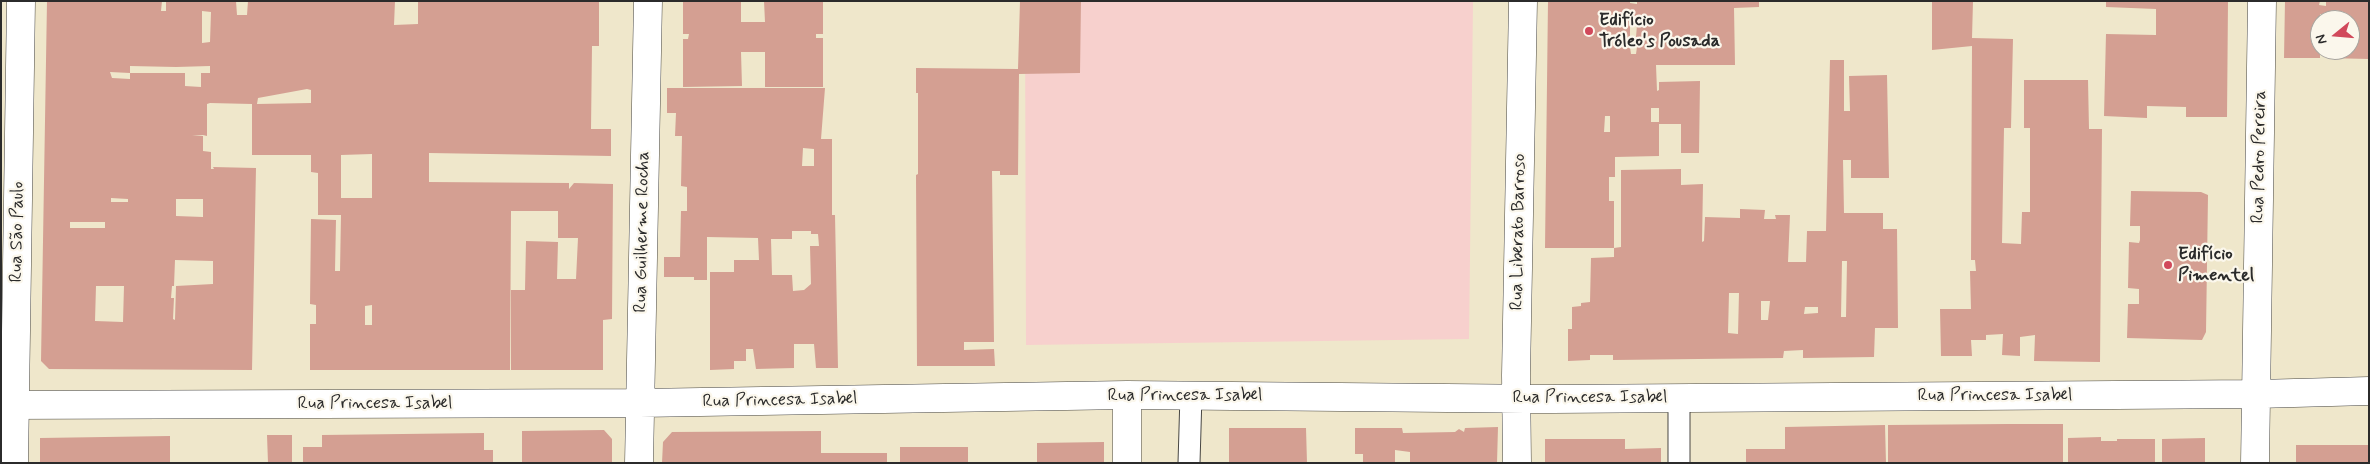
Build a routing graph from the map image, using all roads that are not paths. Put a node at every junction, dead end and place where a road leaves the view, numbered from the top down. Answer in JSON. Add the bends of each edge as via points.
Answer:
{"nodes":[{"id":1,"x":21,"y":1,"type":"edge"},
{"id":2,"x":648,"y":1,"type":"edge"},
{"id":3,"x":1523,"y":1,"type":"edge"},
{"id":4,"x":2262,"y":1,"type":"edge"},
{"id":5,"x":2369,"y":391,"type":"edge"},
{"id":6,"x":2257,"y":394,"type":"junction"},
{"id":7,"x":1128,"y":395,"type":"junction"},
{"id":8,"x":1191,"y":396,"type":"junction"},
{"id":9,"x":1679,"y":398,"type":"junction"},
{"id":10,"x":1516,"y":399,"type":"junction"},
{"id":11,"x":640,"y":403,"type":"junction"},
{"id":12,"x":8,"y":404,"type":"edge"},
{"id":13,"x":14,"y":463,"type":"edge"},
{"id":14,"x":639,"y":463,"type":"edge"},
{"id":15,"x":1127,"y":463,"type":"edge"},
{"id":16,"x":1189,"y":463,"type":"edge"},
{"id":17,"x":1517,"y":463,"type":"edge"},
{"id":18,"x":1679,"y":463,"type":"edge"},
{"id":19,"x":2255,"y":463,"type":"edge"}],
"edges":[{"from":1,"to":12,"type":"street","name":"Rua São Paulo"},
{"from":2,"to":11,"type":"street","name":"Rua Guilherme Rocha"},
{"from":3,"to":10,"type":"street","name":"Rua Liberato Barroso"},
{"from":4,"to":6,"type":"street","name":"Rua Pedro Pereira"},
{"from":5,"to":6,"type":"street","name":"Rua Princesa Isabel"},
{"from":6,"to":9,"type":"street","name":"Rua Princesa Isabel"},
{"from":6,"to":19,"type":"street","name":"Rua Pedro Pereira"},
{"from":7,"to":8,"type":"street","name":"Rua Princesa Isabel"},
{"from":7,"to":11,"type":"street","name":"Rua Princesa Isabel"},
{"from":7,"to":15,"type":"street"},
{"from":8,"to":10,"type":"street","name":"Rua Princesa Isabel"},
{"from":8,"to":16,"type":"lane"},
{"from":9,"to":10,"type":"street","name":"Rua Princesa Isabel"},
{"from":9,"to":18,"type":"lane"},
{"from":10,"to":17,"type":"street","name":"Rua Liberato Barroso"},
{"from":11,"to":12,"type":"street","name":"Rua Princesa Isabel"},
{"from":11,"to":14,"type":"street","name":"Rua Guilherme Rocha"},
{"from":12,"to":13,"type":"street","name":"Rua São Paulo"}]}
